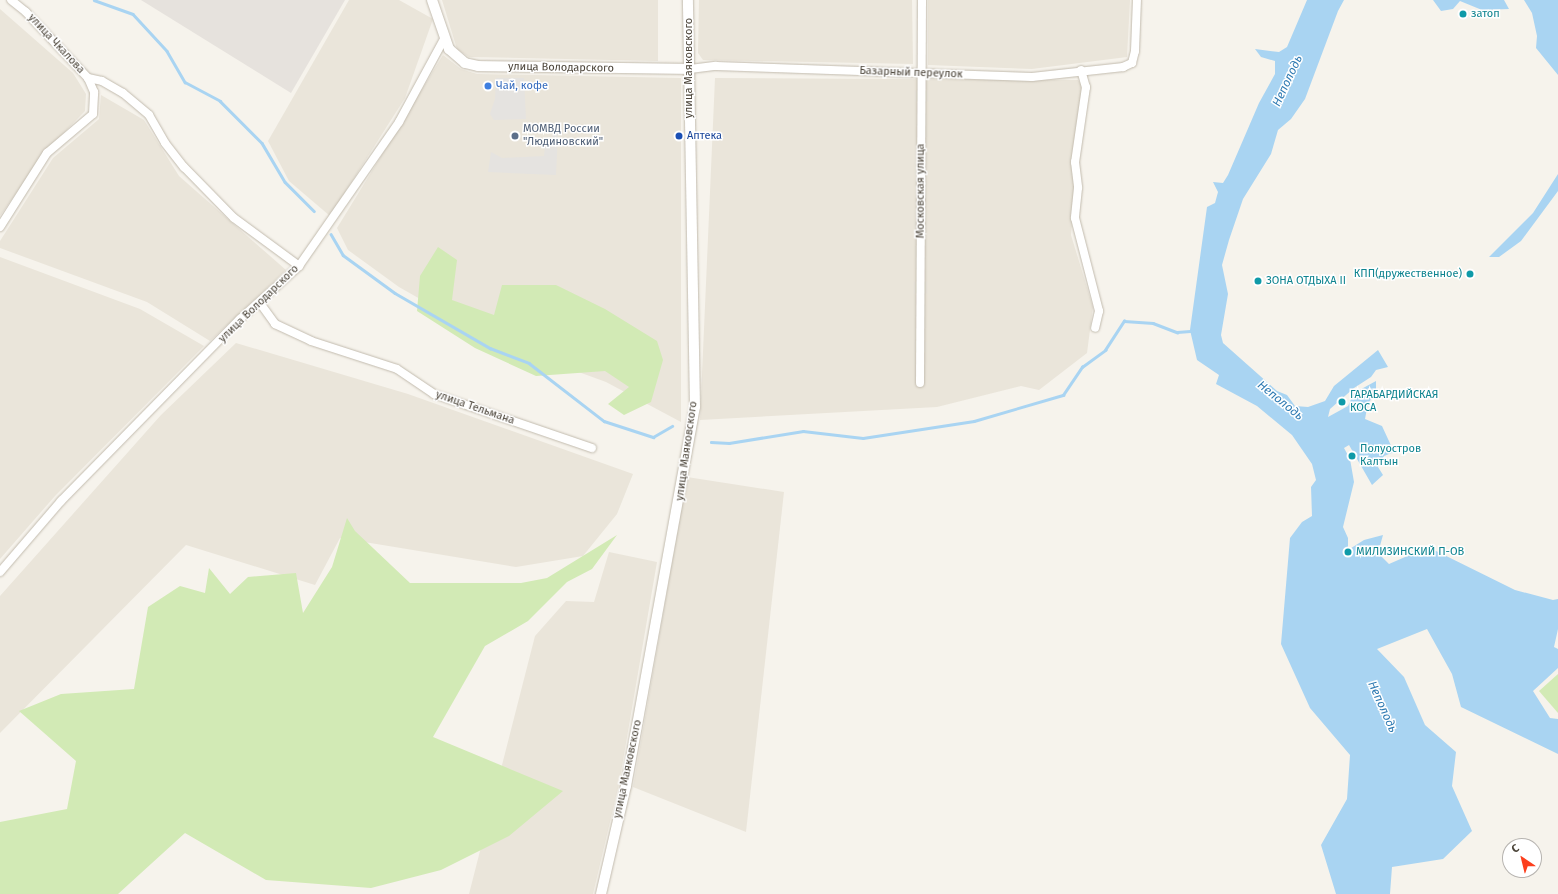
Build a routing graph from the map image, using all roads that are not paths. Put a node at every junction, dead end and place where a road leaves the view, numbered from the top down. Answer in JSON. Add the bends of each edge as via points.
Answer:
{"nodes":[{"id":1,"x":11,"y":0,"type":"edge"},
{"id":2,"x":432,"y":0,"type":"edge"},
{"id":3,"x":688,"y":0,"type":"edge"},
{"id":4,"x":922,"y":0,"type":"edge"},
{"id":5,"x":1137,"y":0,"type":"edge"},
{"id":6,"x":444,"y":39,"type":"junction"},
{"id":7,"x":690,"y":69,"type":"junction"},
{"id":8,"x":1081,"y":70,"type":"junction"},
{"id":9,"x":920,"y":72,"type":"junction"},
{"id":10,"x":88,"y":78,"type":"junction"},
{"id":11,"x":0,"y":227,"type":"edge"},
{"id":12,"x":299,"y":266,"type":"junction"},
{"id":13,"x":260,"y":303,"type":"junction"},
{"id":14,"x":1095,"y":328,"type":"dead end"},
{"id":15,"x":920,"y":383,"type":"dead end"},
{"id":16,"x":592,"y":448,"type":"dead end"},
{"id":17,"x":0,"y":572,"type":"edge"},
{"id":18,"x":600,"y":894,"type":"edge"}],
"edges":[{"from":1,"to":10,"type":"street","name":"улица Чкалова","via":[[26,12]]},
{"from":2,"to":6,"type":"street","name":"улица Володарского"},
{"from":3,"to":7,"type":"street","name":"улица Маяковского"},
{"from":4,"to":9,"type":"street","name":"Московская улица"},
{"from":5,"to":8,"type":"street","name":"Базарный переулок","via":[[1135,51],[1132,63],[1123,67]]},
{"from":6,"to":7,"type":"street","name":"улица Володарского","via":[[457,57],[478,66]]},
{"from":6,"to":12,"type":"street","name":"улица Володарского","via":[[399,122]]},
{"from":7,"to":9,"type":"street","name":"Базарный переулок","via":[[716,66],[773,70]]},
{"from":7,"to":18,"type":"street","name":"улица Маяковского","via":[[695,407],[626,786]]},
{"from":8,"to":9,"type":"street","name":"Базарный переулок","via":[[1032,77]]},
{"from":8,"to":14,"type":"street","via":[[1086,87],[1075,162],[1078,188],[1075,218],[1099,311]]},
{"from":9,"to":15,"type":"street","name":"Московская улица"},
{"from":10,"to":11,"type":"street","name":"улица Чкалова","via":[[94,92],[93,114],[47,153]]},
{"from":10,"to":12,"type":"street","via":[[102,81],[123,93],[149,115],[165,143],[184,167],[234,218]]},
{"from":12,"to":13,"type":"street","name":"улица Володарского"},
{"from":13,"to":16,"type":"street","name":"улица Тельмана","via":[[275,324],[311,341],[397,369],[434,394]]},
{"from":13,"to":17,"type":"street","name":"улица Володарского","via":[[240,319],[61,501]]}]}
